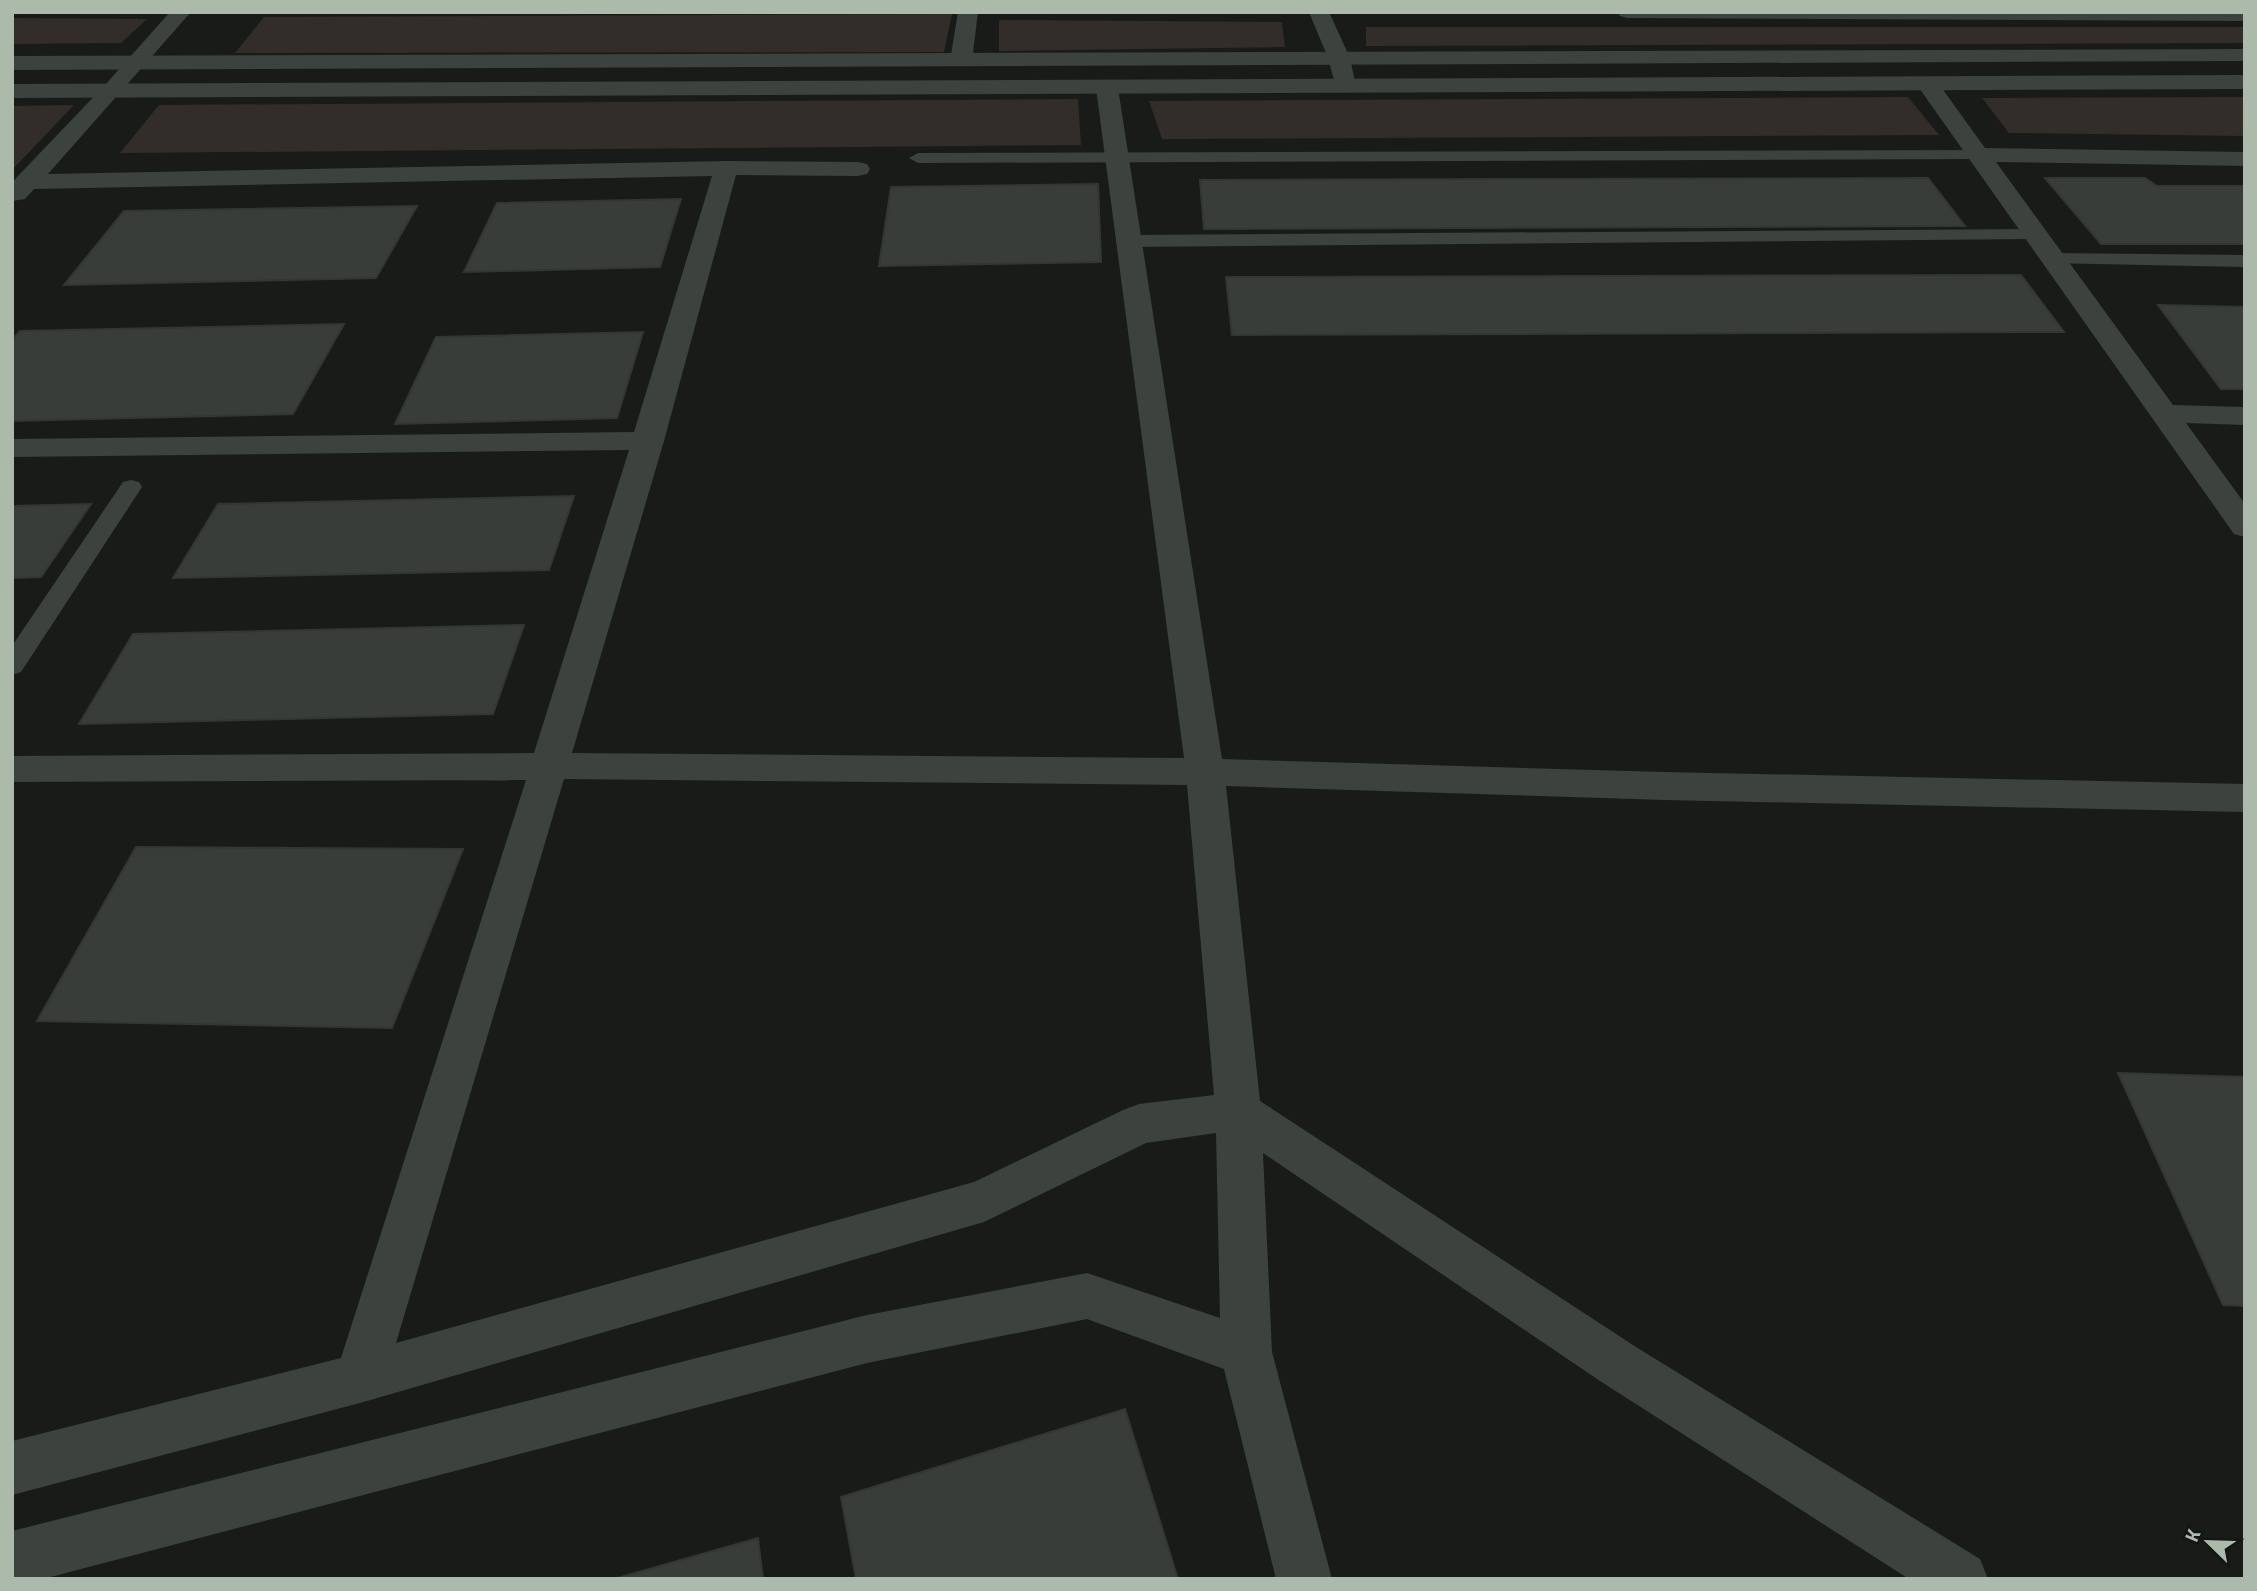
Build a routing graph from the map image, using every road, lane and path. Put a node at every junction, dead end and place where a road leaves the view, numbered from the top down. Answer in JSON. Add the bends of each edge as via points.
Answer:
{"nodes":[{"id":1,"x":181,"y":12,"type":"edge"},
{"id":2,"x":968,"y":12,"type":"edge"},
{"id":3,"x":1319,"y":12,"type":"edge"},
{"id":4,"x":1627,"y":12,"type":"edge"},
{"id":5,"x":2245,"y":15,"type":"edge"},
{"id":6,"x":2245,"y":55,"type":"edge"},
{"id":7,"x":1339,"y":58,"type":"junction"},
{"id":8,"x":961,"y":61,"type":"junction"},
{"id":9,"x":139,"y":62,"type":"junction"},
{"id":10,"x":12,"y":63,"type":"edge"},
{"id":11,"x":2245,"y":82,"type":"edge"},
{"id":12,"x":1928,"y":85,"type":"junction"},
{"id":13,"x":1345,"y":86,"type":"junction"},
{"id":14,"x":1107,"y":88,"type":"junction"},
{"id":15,"x":113,"y":90,"type":"junction"},
{"id":16,"x":12,"y":91,"type":"edge"},
{"id":17,"x":1978,"y":155,"type":"junction"},
{"id":18,"x":1117,"y":156,"type":"junction"},
{"id":19,"x":918,"y":158,"type":"dead end"},
{"id":20,"x":2245,"y":159,"type":"edge"},
{"id":21,"x":726,"y":168,"type":"junction"},
{"id":22,"x":858,"y":169,"type":"dead end"},
{"id":23,"x":19,"y":190,"type":"edge"},
{"id":24,"x":2036,"y":235,"type":"junction"},
{"id":25,"x":1129,"y":241,"type":"junction"},
{"id":26,"x":2052,"y":259,"type":"junction"},
{"id":27,"x":2245,"y":261,"type":"edge"},
{"id":28,"x":2164,"y":414,"type":"junction"},
{"id":29,"x":2245,"y":416,"type":"edge"},
{"id":30,"x":649,"y":441,"type":"junction"},
{"id":31,"x":12,"y":448,"type":"edge"},
{"id":32,"x":131,"y":487,"type":"dead end"},
{"id":33,"x":2245,"y":527,"type":"edge"},
{"id":34,"x":12,"y":666,"type":"edge"},
{"id":35,"x":551,"y":766,"type":"junction"},
{"id":36,"x":12,"y":769,"type":"edge"},
{"id":37,"x":1205,"y":772,"type":"junction"},
{"id":38,"x":2245,"y":798,"type":"edge"},
{"id":39,"x":1238,"y":1111,"type":"junction"},
{"id":40,"x":1246,"y":1352,"type":"junction"},
{"id":41,"x":360,"y":1378,"type":"junction"},
{"id":42,"x":12,"y":1468,"type":"edge"},
{"id":43,"x":12,"y":1559,"type":"edge"},
{"id":44,"x":1304,"y":1579,"type":"edge"},
{"id":45,"x":1960,"y":1579,"type":"edge"}],
"edges":[{"from":1,"to":9,"type":"street"},
{"from":2,"to":8,"type":"street"},
{"from":3,"to":7,"type":"street"},
{"from":4,"to":5,"type":"street"},
{"from":6,"to":7,"type":"street"},
{"from":7,"to":8,"type":"street"},
{"from":7,"to":13,"type":"street"},
{"from":8,"to":9,"type":"street"},
{"from":9,"to":10,"type":"street"},
{"from":9,"to":15,"type":"street"},
{"from":11,"to":12,"type":"street"},
{"from":12,"to":13,"type":"street"},
{"from":12,"to":17,"type":"street"},
{"from":13,"to":14,"type":"street"},
{"from":14,"to":15,"type":"street"},
{"from":14,"to":18,"type":"street"},
{"from":15,"to":16,"type":"street"},
{"from":15,"to":23,"type":"street"},
{"from":17,"to":18,"type":"lane"},
{"from":17,"to":20,"type":"street"},
{"from":17,"to":24,"type":"street"},
{"from":18,"to":19,"type":"lane"},
{"from":18,"to":25,"type":"street"},
{"from":21,"to":22,"type":"street"},
{"from":21,"to":23,"type":"street"},
{"from":21,"to":30,"type":"street"},
{"from":24,"to":25,"type":"lane"},
{"from":24,"to":26,"type":"street"},
{"from":25,"to":37,"type":"street"},
{"from":26,"to":27,"type":"lane"},
{"from":26,"to":28,"type":"street"},
{"from":28,"to":29,"type":"street"},
{"from":28,"to":33,"type":"street"},
{"from":30,"to":31,"type":"street"},
{"from":30,"to":35,"type":"street"},
{"from":32,"to":34,"type":"lane"},
{"from":35,"to":36,"type":"street"},
{"from":35,"to":37,"type":"street"},
{"from":35,"to":41,"type":"street"},
{"from":37,"to":38,"type":"street"},
{"from":37,"to":39,"type":"street"},
{"from":39,"to":40,"type":"street"},
{"from":39,"to":41,"type":"street","via":[[1139,1124],[984,1200]]},
{"from":39,"to":45,"type":"street","via":[[1618,1364]]},
{"from":40,"to":43,"type":"street","via":[[1087,1296],[867,1339]]},
{"from":40,"to":44,"type":"street"},
{"from":41,"to":42,"type":"street"}]}
